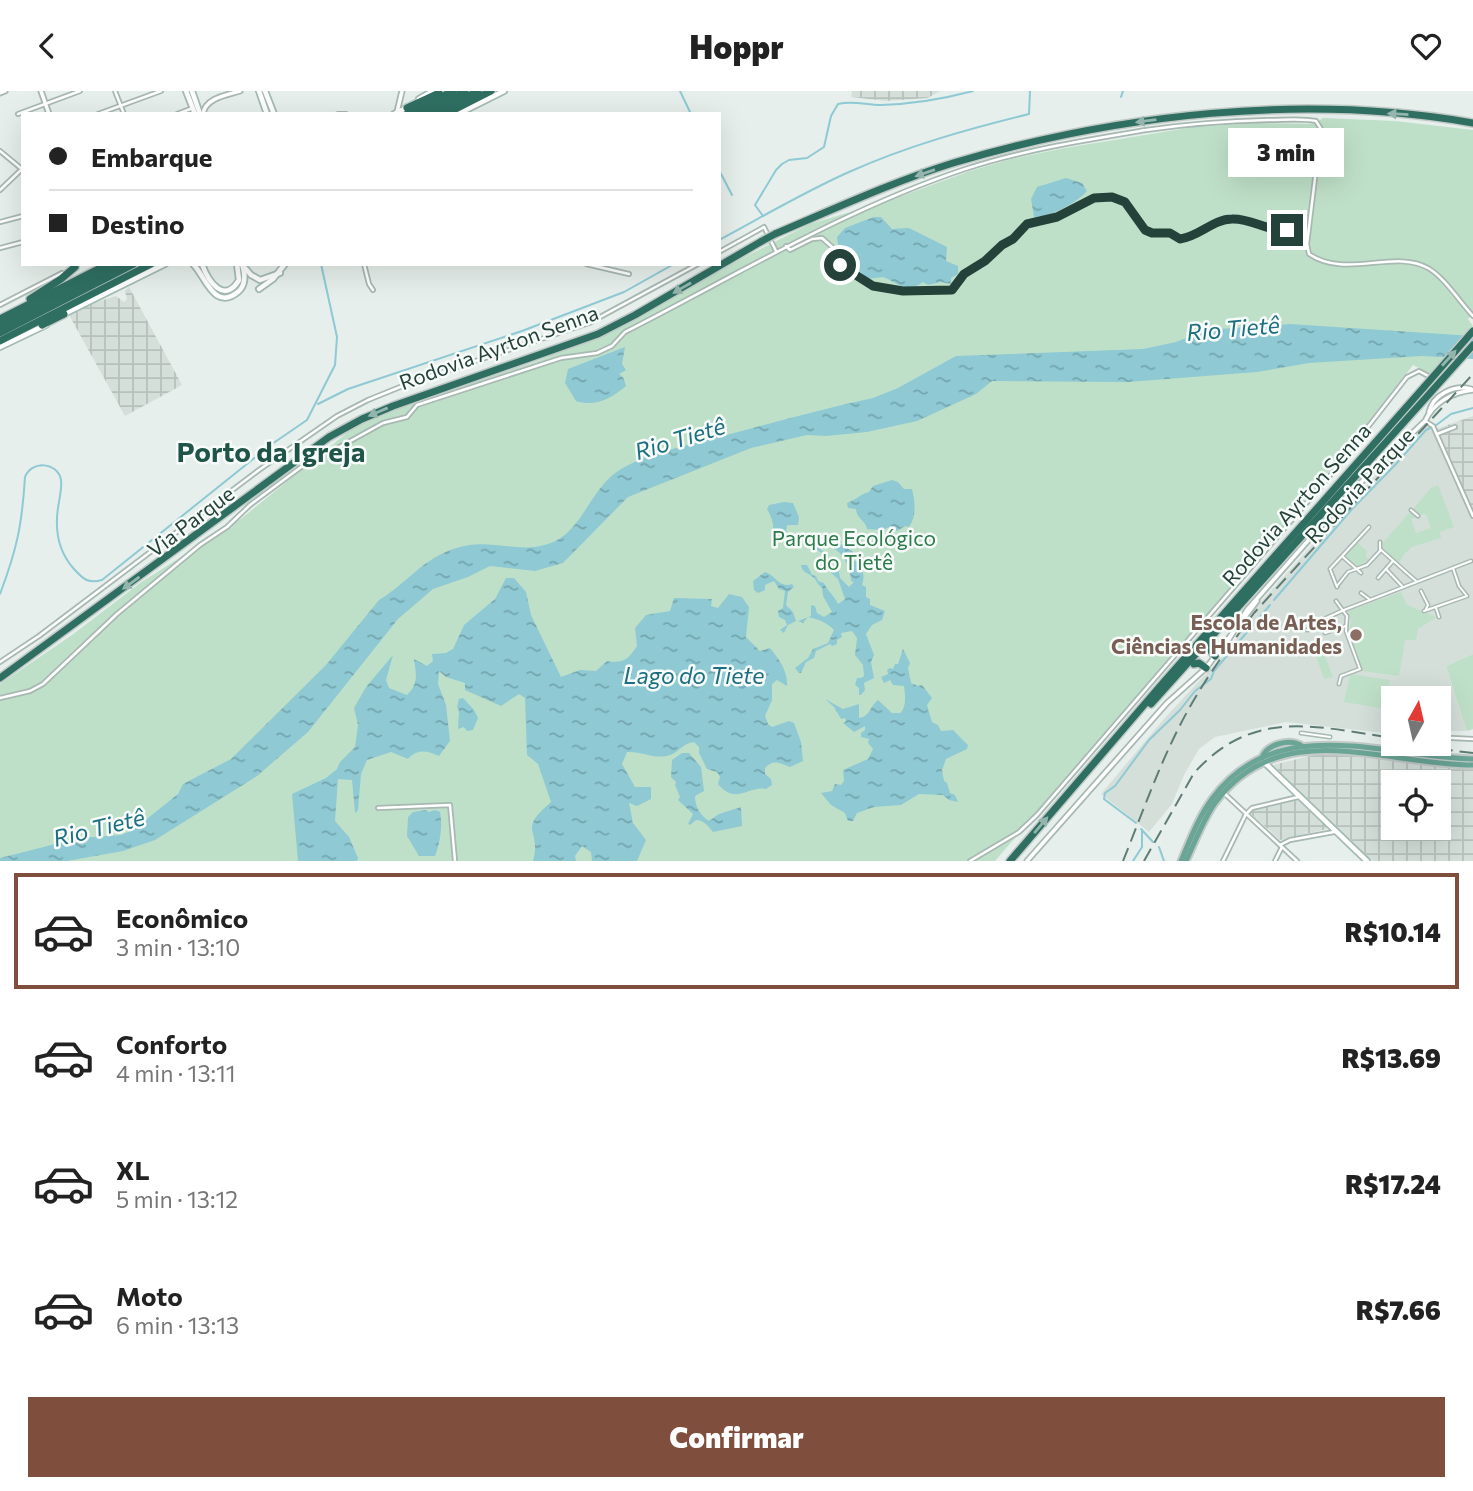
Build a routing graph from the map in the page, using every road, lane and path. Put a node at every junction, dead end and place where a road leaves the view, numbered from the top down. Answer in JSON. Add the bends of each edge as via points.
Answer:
{"nodes":[{"id":1,"x":5,"y":91,"type":"edge"},
{"id":2,"x":41,"y":91,"type":"edge"},
{"id":3,"x":80,"y":91,"type":"edge"},
{"id":4,"x":116,"y":91,"type":"edge"},
{"id":5,"x":160,"y":91,"type":"edge"},
{"id":6,"x":189,"y":91,"type":"edge"},
{"id":7,"x":240,"y":91,"type":"edge"},
{"id":8,"x":259,"y":91,"type":"edge"},
{"id":9,"x":265,"y":91,"type":"edge"},
{"id":10,"x":402,"y":91,"type":"edge"},
{"id":11,"x":433,"y":91,"type":"edge"},
{"id":12,"x":443,"y":91,"type":"edge"},
{"id":13,"x":453,"y":91,"type":"edge"},
{"id":14,"x":465,"y":91,"type":"edge"},
{"id":15,"x":478,"y":91,"type":"edge"},
{"id":16,"x":491,"y":91,"type":"edge"},
{"id":17,"x":504,"y":91,"type":"edge"},
{"id":18,"x":0,"y":93,"type":"edge"},
{"id":19,"x":46,"y":104,"type":"junction"},
{"id":20,"x":121,"y":106,"type":"junction"},
{"id":21,"x":407,"y":111,"type":"edge"},
{"id":22,"x":24,"y":112,"type":"edge"},
{"id":23,"x":48,"y":112,"type":"edge"},
{"id":24,"x":104,"y":112,"type":"edge"},
{"id":25,"x":123,"y":112,"type":"edge"},
{"id":26,"x":198,"y":112,"type":"edge"},
{"id":27,"x":266,"y":112,"type":"edge"},
{"id":28,"x":273,"y":112,"type":"edge"},
{"id":29,"x":396,"y":112,"type":"edge"},
{"id":30,"x":424,"y":112,"type":"edge"},
{"id":31,"x":437,"y":112,"type":"edge"},
{"id":32,"x":450,"y":112,"type":"edge"},
{"id":33,"x":462,"y":112,"type":"edge"},
{"id":34,"x":21,"y":113,"type":"edge"},
{"id":35,"x":18,"y":114,"type":"dead end"},
{"id":36,"x":1471,"y":122,"type":"edge"},
{"id":37,"x":0,"y":151,"type":"edge"},
{"id":38,"x":21,"y":168,"type":"edge"},
{"id":39,"x":21,"y":172,"type":"edge"},
{"id":40,"x":0,"y":190,"type":"edge"},
{"id":41,"x":21,"y":217,"type":"edge"},
{"id":42,"x":0,"y":222,"type":"edge"},
{"id":43,"x":1293,"y":228,"type":"dead end"},
{"id":44,"x":21,"y":243,"type":"edge"},
{"id":45,"x":786,"y":246,"type":"junction"},
{"id":46,"x":0,"y":248,"type":"edge"},
{"id":47,"x":721,"y":251,"type":"edge"},
{"id":48,"x":776,"y":251,"type":"junction"},
{"id":49,"x":721,"y":265,"type":"edge"},
{"id":50,"x":78,"y":266,"type":"edge"},
{"id":51,"x":104,"y":266,"type":"edge"},
{"id":52,"x":117,"y":266,"type":"edge"},
{"id":53,"x":130,"y":266,"type":"edge"},
{"id":54,"x":137,"y":266,"type":"edge"},
{"id":55,"x":147,"y":266,"type":"edge"},
{"id":56,"x":161,"y":266,"type":"edge"},
{"id":57,"x":194,"y":266,"type":"edge"},
{"id":58,"x":203,"y":266,"type":"edge"},
{"id":59,"x":241,"y":266,"type":"edge"},
{"id":60,"x":241,"y":266,"type":"edge"},
{"id":61,"x":243,"y":266,"type":"edge"},
{"id":62,"x":284,"y":266,"type":"edge"},
{"id":63,"x":364,"y":266,"type":"edge"},
{"id":64,"x":595,"y":266,"type":"edge"},
{"id":65,"x":694,"y":266,"type":"edge"},
{"id":66,"x":719,"y":266,"type":"edge"},
{"id":67,"x":280,"y":273,"type":"junction"},
{"id":68,"x":629,"y":274,"type":"dead end"},
{"id":69,"x":260,"y":280,"type":"junction"},
{"id":70,"x":373,"y":290,"type":"dead end"},
{"id":71,"x":0,"y":305,"type":"edge"},
{"id":72,"x":64,"y":314,"type":"joint"},
{"id":73,"x":1473,"y":316,"type":"edge"},
{"id":74,"x":41,"y":320,"type":"junction"},
{"id":75,"x":0,"y":321,"type":"edge"},
{"id":76,"x":1473,"y":331,"type":"edge"},
{"id":77,"x":0,"y":333,"type":"edge"},
{"id":78,"x":0,"y":344,"type":"edge"},
{"id":79,"x":1473,"y":345,"type":"edge"},
{"id":80,"x":1428,"y":389,"type":"junction"},
{"id":81,"x":1473,"y":390,"type":"edge"},
{"id":82,"x":1445,"y":393,"type":"junction"},
{"id":83,"x":1429,"y":412,"type":"junction"},
{"id":84,"x":1425,"y":421,"type":"junction"},
{"id":85,"x":1455,"y":427,"type":"dead end"},
{"id":86,"x":1437,"y":434,"type":"junction"},
{"id":87,"x":1411,"y":510,"type":"dead end"},
{"id":88,"x":1418,"y":516,"type":"dead end"},
{"id":89,"x":1473,"y":516,"type":"edge"},
{"id":90,"x":1369,"y":527,"type":"dead end"},
{"id":91,"x":1380,"y":542,"type":"dead end"},
{"id":92,"x":1381,"y":550,"type":"junction"},
{"id":93,"x":1342,"y":556,"type":"junction"},
{"id":94,"x":1394,"y":560,"type":"junction"},
{"id":95,"x":1471,"y":561,"type":"edge"},
{"id":96,"x":1356,"y":568,"type":"junction"},
{"id":97,"x":1453,"y":568,"type":"junction"},
{"id":98,"x":1386,"y":569,"type":"junction"},
{"id":99,"x":1361,"y":573,"type":"dead end"},
{"id":100,"x":1455,"y":575,"type":"junction"},
{"id":101,"x":1450,"y":577,"type":"dead end"},
{"id":102,"x":1378,"y":578,"type":"dead end"},
{"id":103,"x":1417,"y":582,"type":"junction"},
{"id":104,"x":1403,"y":587,"type":"junction"},
{"id":105,"x":1421,"y":591,"type":"dead end"},
{"id":106,"x":1361,"y":593,"type":"dead end"},
{"id":107,"x":1247,"y":597,"type":"junction"},
{"id":108,"x":1370,"y":600,"type":"junction"},
{"id":109,"x":1455,"y":600,"type":"junction"},
{"id":110,"x":1336,"y":601,"type":"dead end"},
{"id":111,"x":1343,"y":603,"type":"dead end"},
{"id":112,"x":1446,"y":604,"type":"junction"},
{"id":113,"x":1457,"y":604,"type":"dead end"},
{"id":114,"x":1340,"y":607,"type":"junction"},
{"id":115,"x":1436,"y":608,"type":"junction"},
{"id":116,"x":1343,"y":610,"type":"junction"},
{"id":117,"x":1448,"y":610,"type":"dead end"},
{"id":118,"x":1439,"y":617,"type":"dead end"},
{"id":119,"x":1348,"y":625,"type":"junction"},
{"id":120,"x":1322,"y":626,"type":"junction"},
{"id":121,"x":1307,"y":630,"type":"dead end"},
{"id":122,"x":1210,"y":644,"type":"junction"},
{"id":123,"x":1215,"y":656,"type":"junction"},
{"id":124,"x":0,"y":662,"type":"edge"},
{"id":125,"x":1194,"y":664,"type":"junction"},
{"id":126,"x":1206,"y":668,"type":"junction"},
{"id":127,"x":0,"y":678,"type":"edge"},
{"id":128,"x":1173,"y":681,"type":"junction"},
{"id":129,"x":1339,"y":684,"type":"dead end"},
{"id":130,"x":0,"y":698,"type":"edge"},
{"id":131,"x":1121,"y":733,"type":"junction"},
{"id":132,"x":1301,"y":733,"type":"dead end"},
{"id":133,"x":1330,"y":737,"type":"dead end"},
{"id":134,"x":1452,"y":739,"type":"dead end"},
{"id":135,"x":1473,"y":740,"type":"edge"},
{"id":136,"x":1300,"y":749,"type":"junction"},
{"id":137,"x":1473,"y":759,"type":"edge"},
{"id":138,"x":1266,"y":762,"type":"junction"},
{"id":139,"x":1473,"y":765,"type":"edge"},
{"id":140,"x":1222,"y":791,"type":"junction"},
{"id":141,"x":1299,"y":797,"type":"junction"},
{"id":142,"x":377,"y":808,"type":"dead end"},
{"id":143,"x":1246,"y":814,"type":"junction"},
{"id":144,"x":1333,"y":830,"type":"junction"},
{"id":145,"x":1281,"y":846,"type":"junction"},
{"id":146,"x":456,"y":861,"type":"edge"},
{"id":147,"x":970,"y":861,"type":"edge"},
{"id":148,"x":1010,"y":861,"type":"edge"},
{"id":149,"x":1027,"y":861,"type":"edge"},
{"id":150,"x":1184,"y":861,"type":"edge"},
{"id":151,"x":1223,"y":861,"type":"edge"},
{"id":152,"x":1275,"y":861,"type":"edge"},
{"id":153,"x":1297,"y":861,"type":"edge"},
{"id":154,"x":1367,"y":861,"type":"edge"}],
"edges":[{"from":1,"to":18,"type":"street"},
{"from":2,"to":19,"type":"street"},
{"from":3,"to":19,"type":"street"},
{"from":4,"to":20,"type":"street"},
{"from":5,"to":20,"type":"street"},
{"from":6,"to":26,"type":"main road"},
{"from":6,"to":26,"type":"main road"},
{"from":7,"to":26,"type":"street","via":[[208,102]]},
{"from":8,"to":27,"type":"main road"},
{"from":9,"to":28,"type":"main road"},
{"from":10,"to":29,"type":"street"},
{"from":11,"to":21,"type":"main road"},
{"from":12,"to":21,"type":"highway"},
{"from":13,"to":21,"type":"highway"},
{"from":14,"to":30,"type":"highway"},
{"from":15,"to":31,"type":"highway"},
{"from":16,"to":32,"type":"highway"},
{"from":17,"to":33,"type":"main road"},
{"from":19,"to":22,"type":"street"},
{"from":19,"to":23,"type":"street"},
{"from":20,"to":24,"type":"street"},
{"from":20,"to":25,"type":"street"},
{"from":34,"to":35,"type":"street"},
{"from":36,"to":49,"type":"highway","name":"Rodovia Ayrton Senna","one_way":true,"bridge":true,"via":[[1415,115],[1265,110],[1136,122],[1014,146],[951,164],[775,234]]},
{"from":37,"to":38,"type":"street"},
{"from":39,"to":40,"type":"street"},
{"from":41,"to":42,"type":"street"},
{"from":43,"to":45,"type":"street","via":[[1273,230],[1233,219],[1180,239],[1149,232],[1128,204],[1103,196],[1057,217],[1027,224],[964,274],[952,290],[914,292],[863,281],[840,265],[822,237],[790,250]]},
{"from":44,"to":46,"type":"street"},
{"from":45,"to":48,"type":"street"},
{"from":45,"to":73,"type":"street","via":[[891,197],[1011,156],[1168,127],[1314,120],[1321,129],[1306,247],[1309,254],[1347,265],[1420,264],[1435,273]]},
{"from":47,"to":48,"type":"street","via":[[764,227]]},
{"from":48,"to":130,"type":"street","via":[[625,332],[606,349],[561,358],[417,405],[407,417],[383,423],[316,455],[111,618],[43,684]]},
{"from":50,"to":71,"type":"street"},
{"from":50,"to":75,"type":"highway"},
{"from":51,"to":75,"type":"highway"},
{"from":52,"to":75,"type":"highway"},
{"from":53,"to":77,"type":"highway"},
{"from":54,"to":74,"type":"highway"},
{"from":55,"to":74,"type":"highway"},
{"from":56,"to":72,"type":"main road"},
{"from":57,"to":59,"type":"main road","via":[[212,292],[225,297],[242,287]]},
{"from":58,"to":60,"type":"main road","via":[[211,283],[225,291],[239,280]]},
{"from":61,"to":69,"type":"main road"},
{"from":62,"to":67,"type":"main road"},
{"from":63,"to":70,"type":"street"},
{"from":64,"to":68,"type":"street"},
{"from":65,"to":124,"type":"street","name":"Via Parque","via":[[589,323],[410,383],[337,416]]},
{"from":66,"to":127,"type":"highway","name":"Rodovia Ayrton Senna","one_way":true,"bridge":true,"via":[[598,334],[393,406],[329,437]]},
{"from":67,"to":69,"type":"main road"},
{"from":67,"to":69,"type":"main road","via":[[259,289]]},
{"from":72,"to":78,"type":"highway"},
{"from":74,"to":78,"type":"highway"},
{"from":80,"to":76,"type":"highway","name":"Rodovia Ayrton Senna","one_way":true,"bridge":true},
{"from":79,"to":80,"type":"highway","name":"Rodovia Ayrton Senna","bridge":true},
{"from":80,"to":107,"type":"highway","name":"Rodovia Ayrton Senna"},
{"from":80,"to":131,"type":"highway","name":"Rodovia Ayrton Senna"},
{"from":81,"to":82,"type":"street","via":[[1458,386]]},
{"from":81,"to":83,"type":"street","name":"Rodovia Parque","via":[[1446,398]]},
{"from":82,"to":83,"type":"street"},
{"from":82,"to":147,"type":"street","via":[[1423,372],[1407,377],[1328,478],[1045,806],[1019,832]]},
{"from":83,"to":84,"type":"street","name":"Rodovia Parque"},
{"from":84,"to":86,"type":"street","via":[[1431,422]]},
{"from":84,"to":123,"type":"street","name":"Rodovia Parque","via":[[1350,493],[1242,615]]},
{"from":85,"to":86,"type":"street"},
{"from":86,"to":89,"type":"street"},
{"from":87,"to":88,"type":"street"},
{"from":90,"to":93,"type":"street"},
{"from":91,"to":92,"type":"street"},
{"from":92,"to":94,"type":"street"},
{"from":92,"to":96,"type":"street","via":[[1367,565]]},
{"from":93,"to":96,"type":"street"},
{"from":93,"to":96,"type":"street","via":[[1330,569],[1337,587]]},
{"from":94,"to":98,"type":"street"},
{"from":94,"to":103,"type":"street"},
{"from":95,"to":97,"type":"street"},
{"from":96,"to":99,"type":"street"},
{"from":97,"to":100,"type":"street"},
{"from":97,"to":103,"type":"street"},
{"from":98,"to":102,"type":"street"},
{"from":98,"to":104,"type":"street"},
{"from":100,"to":101,"type":"street"},
{"from":100,"to":109,"type":"street","via":[[1466,596]]},
{"from":103,"to":104,"type":"street"},
{"from":104,"to":108,"type":"street"},
{"from":105,"to":115,"type":"street","via":[[1426,610]]},
{"from":106,"to":108,"type":"street"},
{"from":107,"to":122,"type":"highway"},
{"from":107,"to":128,"type":"highway","name":"Rodovia Ayrton Senna"},
{"from":108,"to":116,"type":"street"},
{"from":109,"to":112,"type":"street"},
{"from":109,"to":113,"type":"street"},
{"from":110,"to":114,"type":"street"},
{"from":111,"to":114,"type":"street"},
{"from":112,"to":115,"type":"street"},
{"from":112,"to":117,"type":"street"},
{"from":114,"to":116,"type":"street"},
{"from":115,"to":118,"type":"street"},
{"from":116,"to":119,"type":"street"},
{"from":116,"to":120,"type":"street","via":[[1324,619]]},
{"from":119,"to":120,"type":"street","via":[[1325,633]]},
{"from":119,"to":129,"type":"street","via":[[1346,631],[1360,669],[1341,676]]},
{"from":120,"to":121,"type":"street"},
{"from":122,"to":123,"type":"highway"},
{"from":122,"to":125,"type":"highway"},
{"from":123,"to":126,"type":"street","name":"Rodovia Parque"},
{"from":125,"to":126,"type":"highway"},
{"from":125,"to":128,"type":"highway"},
{"from":126,"to":149,"type":"street","name":"Rodovia Parque","via":[[1167,703]]},
{"from":128,"to":131,"type":"highway","name":"Rodovia Ayrton Senna"},
{"from":148,"to":131,"type":"highway","name":"Rodovia Ayrton Senna","one_way":true},
{"from":132,"to":133,"type":"street"},
{"from":134,"to":135,"type":"street"},
{"from":136,"to":137,"type":"main road","via":[[1334,744]]},
{"from":136,"to":138,"type":"main road"},
{"from":136,"to":138,"type":"main road","via":[[1296,743],[1270,747],[1265,752]]},
{"from":136,"to":139,"type":"main road"},
{"from":138,"to":140,"type":"main road","via":[[1237,773]]},
{"from":138,"to":141,"type":"main road"},
{"from":140,"to":143,"type":"street"},
{"from":140,"to":150,"type":"main road","via":[[1199,820]]},
{"from":141,"to":143,"type":"street","via":[[1257,805]]},
{"from":141,"to":144,"type":"main road"},
{"from":142,"to":146,"type":"street","via":[[450,805]]},
{"from":143,"to":145,"type":"street"},
{"from":143,"to":151,"type":"street"},
{"from":144,"to":145,"type":"street"},
{"from":144,"to":154,"type":"main road"},
{"from":145,"to":152,"type":"street"},
{"from":145,"to":153,"type":"street"}]}
